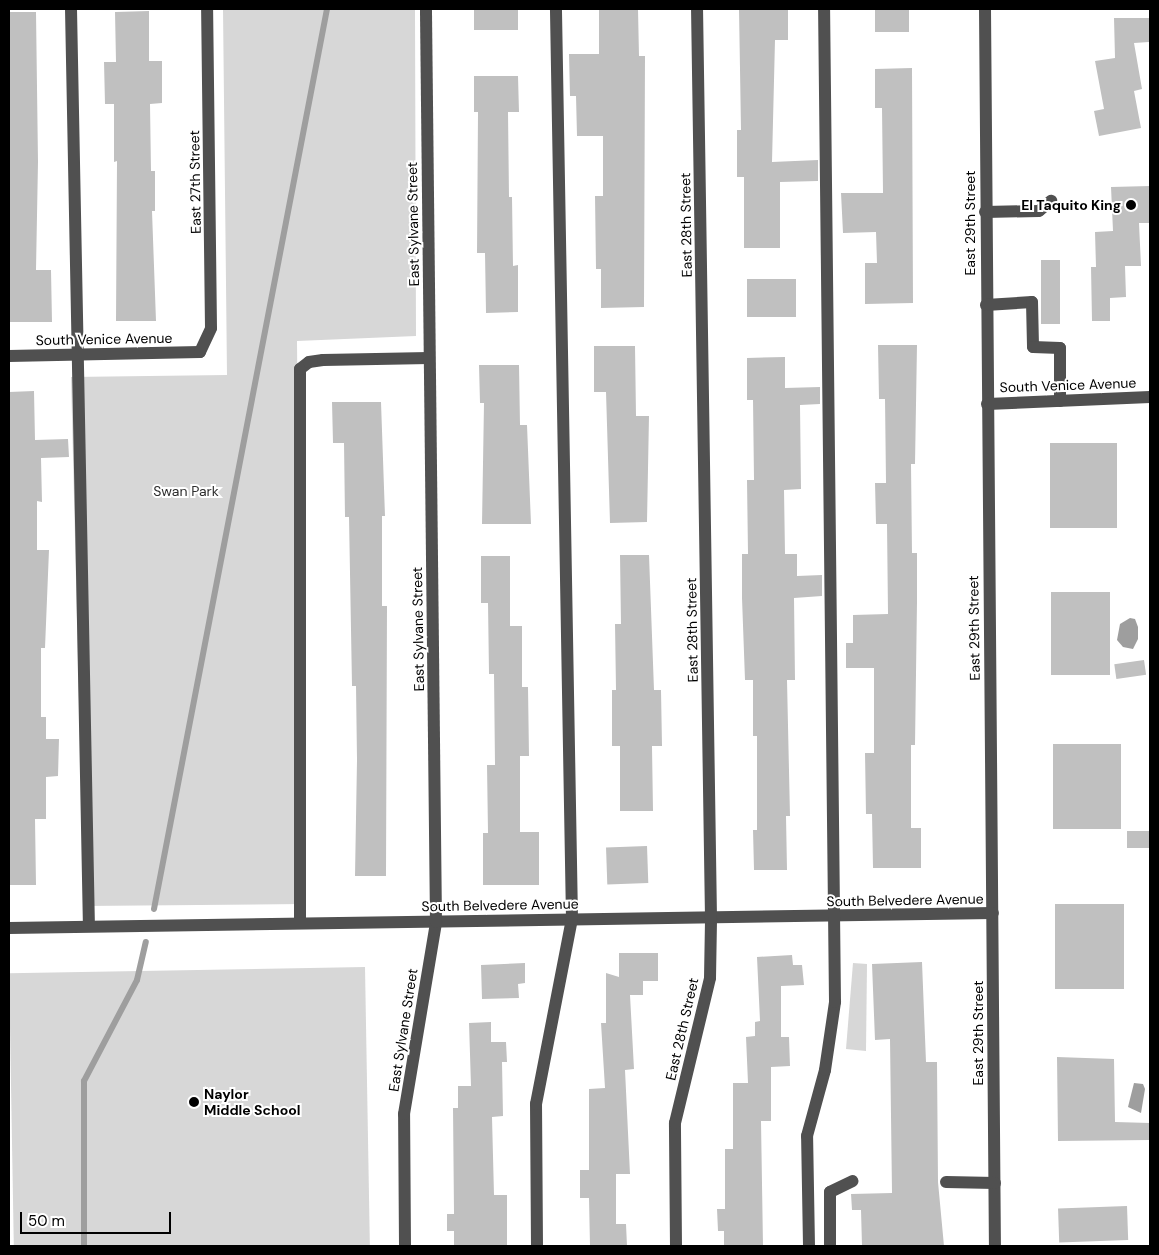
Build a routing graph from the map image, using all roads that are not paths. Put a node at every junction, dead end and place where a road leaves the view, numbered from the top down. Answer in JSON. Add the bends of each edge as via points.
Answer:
{"nodes":[{"id":1,"x":71,"y":9,"type":"edge"},
{"id":2,"x":207,"y":9,"type":"edge"},
{"id":3,"x":426,"y":9,"type":"edge"},
{"id":4,"x":556,"y":9,"type":"edge"},
{"id":5,"x":697,"y":9,"type":"edge"},
{"id":6,"x":824,"y":9,"type":"edge"},
{"id":7,"x":985,"y":9,"type":"edge"},
{"id":8,"x":1051,"y":201,"type":"dead end"},
{"id":9,"x":985,"y":212,"type":"junction"},
{"id":10,"x":986,"y":304,"type":"junction"},
{"id":11,"x":200,"y":352,"type":"joint"},
{"id":12,"x":77,"y":354,"type":"junction"},
{"id":13,"x":9,"y":356,"type":"edge"},
{"id":14,"x":430,"y":358,"type":"junction"},
{"id":15,"x":1150,"y":397,"type":"edge"},
{"id":16,"x":1060,"y":401,"type":"junction"},
{"id":17,"x":987,"y":404,"type":"junction"},
{"id":18,"x":992,"y":913,"type":"junction"},
{"id":19,"x":834,"y":916,"type":"junction"},
{"id":20,"x":711,"y":918,"type":"junction"},
{"id":21,"x":572,"y":919,"type":"junction"},
{"id":22,"x":436,"y":922,"type":"junction"},
{"id":23,"x":300,"y":923,"type":"junction"},
{"id":24,"x":89,"y":926,"type":"junction"},
{"id":25,"x":9,"y":928,"type":"edge"},
{"id":26,"x":853,"y":1181,"type":"dead end"},
{"id":27,"x":946,"y":1182,"type":"dead end"},
{"id":28,"x":995,"y":1183,"type":"junction"},
{"id":29,"x":405,"y":1246,"type":"edge"},
{"id":30,"x":537,"y":1246,"type":"edge"},
{"id":31,"x":676,"y":1246,"type":"edge"},
{"id":32,"x":809,"y":1246,"type":"edge"},
{"id":33,"x":830,"y":1246,"type":"edge"},
{"id":34,"x":995,"y":1246,"type":"edge"}],
"edges":[{"from":1,"to":12,"type":"street"},
{"from":2,"to":11,"type":"street","name":"East 27th Street","via":[[211,328]]},
{"from":3,"to":14,"type":"street","name":"East Sylvane Street"},
{"from":4,"to":21,"type":"street"},
{"from":5,"to":20,"type":"street","name":"East 28th Street"},
{"from":6,"to":19,"type":"street"},
{"from":7,"to":9,"type":"street","name":"East 29th Street"},
{"from":8,"to":9,"type":"street","via":[[1039,211]]},
{"from":9,"to":10,"type":"street","name":"East 29th Street"},
{"from":10,"to":16,"type":"street","via":[[1032,302],[1033,347],[1060,348]]},
{"from":10,"to":17,"type":"street","name":"East 29th Street"},
{"from":11,"to":12,"type":"street","name":"South Venice Avenue"},
{"from":12,"to":13,"type":"street","name":"South Venice Avenue"},
{"from":12,"to":24,"type":"street"},
{"from":14,"to":22,"type":"street","name":"East Sylvane Street"},
{"from":14,"to":23,"type":"street","via":[[316,361],[300,369]]},
{"from":15,"to":16,"type":"street","name":"South Venice Avenue"},
{"from":16,"to":17,"type":"street","name":"South Venice Avenue"},
{"from":17,"to":18,"type":"street","name":"East 29th Street"},
{"from":18,"to":19,"type":"street","name":"South Belvedere Avenue"},
{"from":18,"to":28,"type":"street","name":"East 29th Street"},
{"from":19,"to":20,"type":"street","name":"South Belvedere Avenue"},
{"from":19,"to":32,"type":"street","via":[[835,1002],[825,1070],[807,1136]]},
{"from":20,"to":21,"type":"street","name":"South Belvedere Avenue"},
{"from":20,"to":31,"type":"street","name":"East 28th Street","via":[[710,978],[675,1122]]},
{"from":21,"to":22,"type":"street","name":"South Belvedere Avenue"},
{"from":21,"to":30,"type":"street","via":[[536,1104]]},
{"from":22,"to":23,"type":"street","name":"South Belvedere Avenue"},
{"from":22,"to":29,"type":"street","name":"East Sylvane Street","via":[[404,1114]]},
{"from":23,"to":24,"type":"street","name":"South Belvedere Avenue"},
{"from":24,"to":25,"type":"street","name":"South Belvedere Avenue"},
{"from":26,"to":33,"type":"street","via":[[830,1192]]},
{"from":27,"to":28,"type":"street"},
{"from":28,"to":34,"type":"street","name":"East 29th Street"}]}
